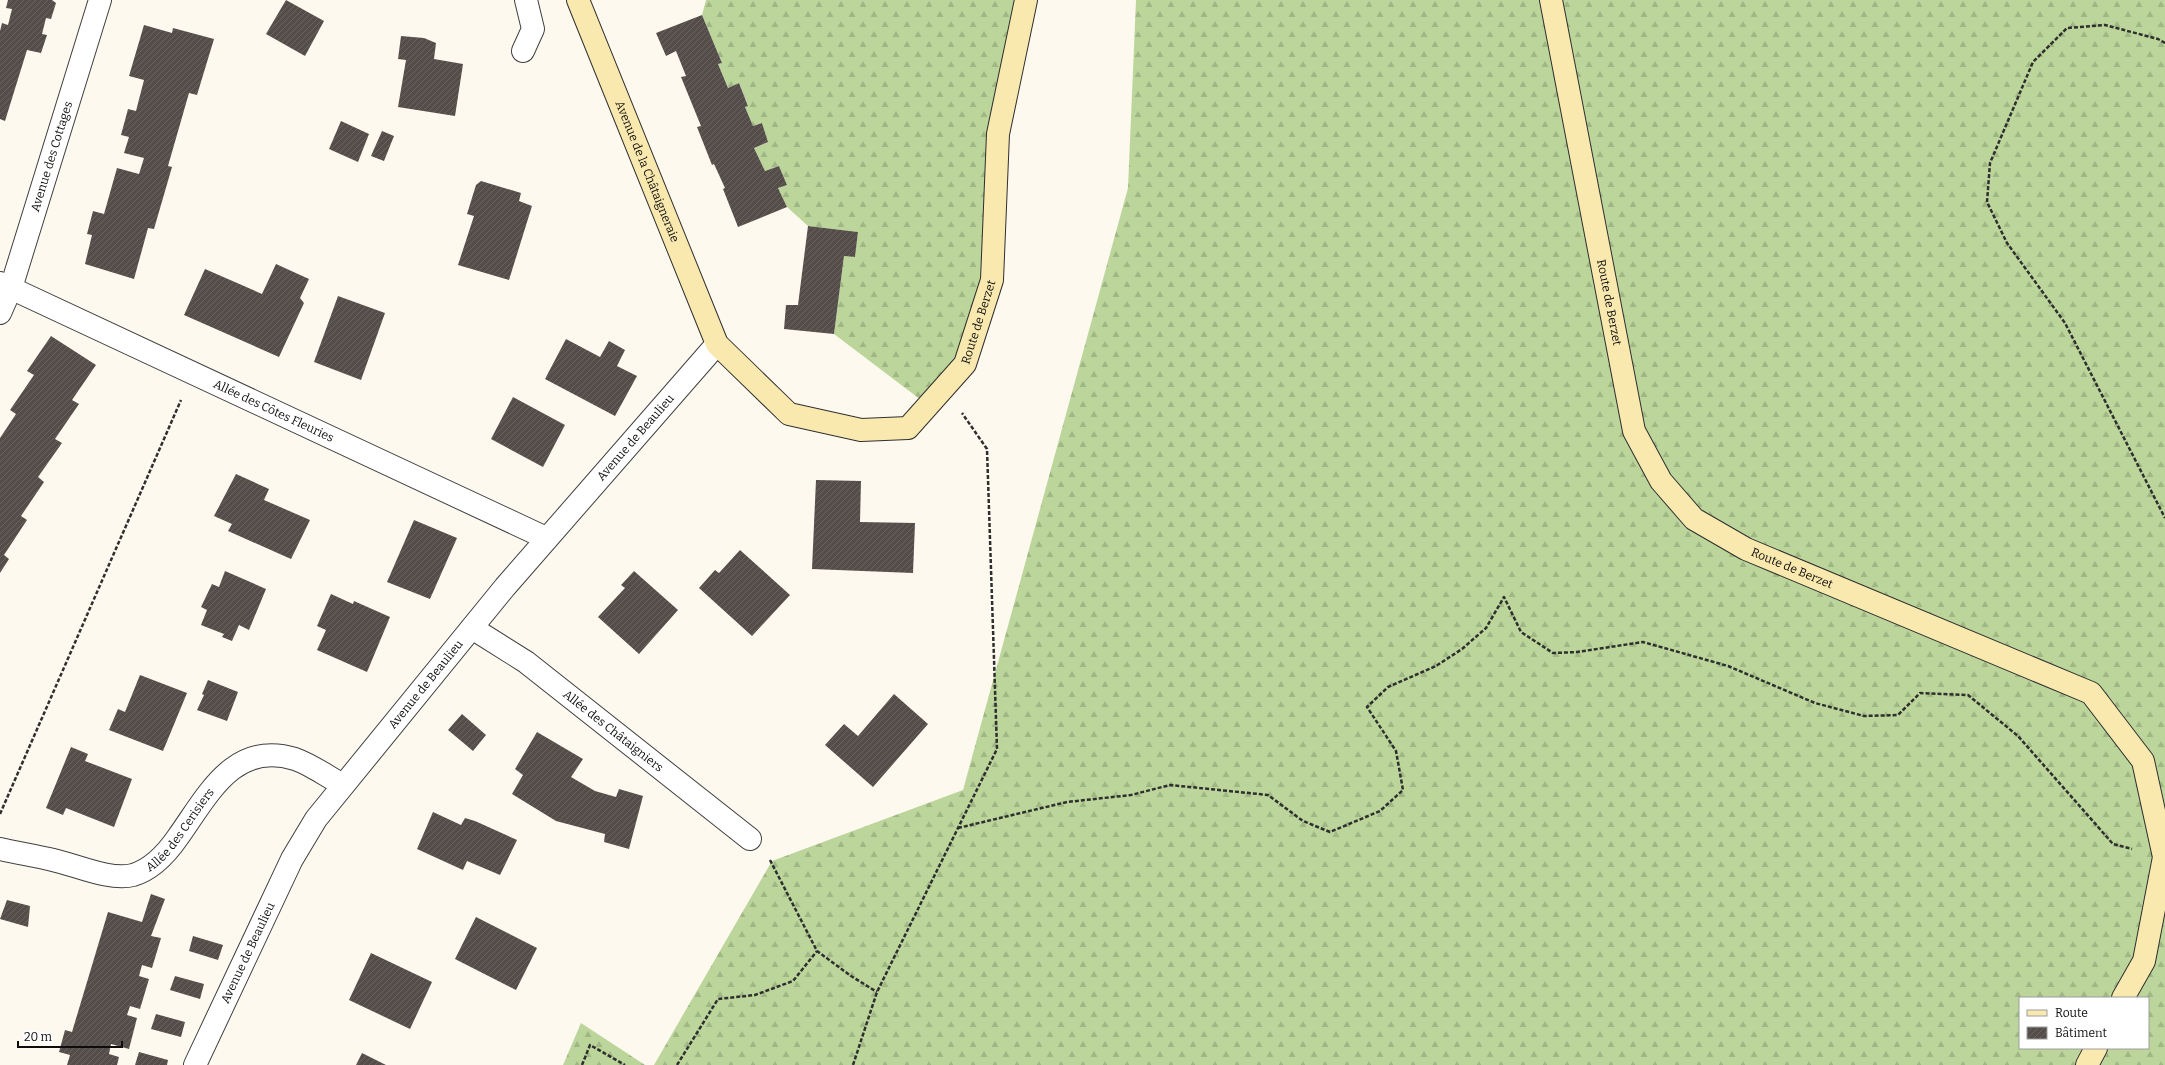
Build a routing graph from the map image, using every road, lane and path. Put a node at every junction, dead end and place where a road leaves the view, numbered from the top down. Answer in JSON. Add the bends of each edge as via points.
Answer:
{"nodes":[{"id":1,"x":100,"y":0,"type":"edge"},
{"id":2,"x":526,"y":0,"type":"edge"},
{"id":3,"x":578,"y":0,"type":"edge"},
{"id":4,"x":1026,"y":0,"type":"edge"},
{"id":5,"x":1551,"y":0,"type":"edge"},
{"id":6,"x":2165,"y":43,"type":"edge"},
{"id":7,"x":522,"y":51,"type":"dead end"},
{"id":8,"x":5,"y":285,"type":"edge"},
{"id":9,"x":0,"y":312,"type":"edge"},
{"id":10,"x":717,"y":344,"type":"junction"},
{"id":11,"x":193,"y":373,"type":"junction"},
{"id":12,"x":945,"y":387,"type":"junction"},
{"id":13,"x":2165,"y":518,"type":"edge"},
{"id":14,"x":546,"y":538,"type":"junction"},
{"id":15,"x":472,"y":628,"type":"junction"},
{"id":16,"x":343,"y":785,"type":"junction"},
{"id":17,"x":0,"y":814,"type":"edge"},
{"id":18,"x":958,"y":828,"type":"junction"},
{"id":19,"x":750,"y":839,"type":"joint"},
{"id":20,"x":0,"y":849,"type":"edge"},
{"id":21,"x":2164,"y":857,"type":"junction"},
{"id":22,"x":817,"y":951,"type":"junction"},
{"id":23,"x":877,"y":992,"type":"junction"},
{"id":24,"x":2124,"y":997,"type":"edge"},
{"id":25,"x":2095,"y":1049,"type":"edge"},
{"id":26,"x":195,"y":1065,"type":"edge"},
{"id":27,"x":582,"y":1065,"type":"edge"},
{"id":28,"x":625,"y":1065,"type":"edge"},
{"id":29,"x":677,"y":1065,"type":"edge"},
{"id":30,"x":853,"y":1065,"type":"edge"},
{"id":31,"x":2087,"y":1065,"type":"edge"}],
"edges":[{"from":1,"to":8,"type":"street","name":"Avenue des Cottages"},
{"from":2,"to":7,"type":"street","via":[[533,29]]},
{"from":3,"to":10,"type":"street","name":"Avenue de la Châtaigneraie"},
{"from":4,"to":12,"type":"street","name":"Route de Berzet","via":[[998,134],[992,280],[965,364]]},
{"from":5,"to":21,"type":"street","name":"Route de Berzet","via":[[1634,431],[1661,481],[1694,519],[1746,549],[2091,693],[2143,761]]},
{"from":6,"to":13,"type":"path","via":[[2105,25],[2067,28],[2033,62],[1990,163],[1987,202],[2007,243],[2065,323]]},
{"from":8,"to":9,"type":"street","name":"Avenue des Cottages"},
{"from":8,"to":11,"type":"street","name":"Allée des Côtes Fleuries"},
{"from":10,"to":12,"type":"street","name":"Route de Berzet","via":[[789,414],[861,430],[908,428]]},
{"from":10,"to":14,"type":"street","name":"Avenue de Beaulieu"},
{"from":11,"to":14,"type":"street","name":"Allée des Côtes Fleuries"},
{"from":11,"to":17,"type":"path"},
{"from":12,"to":18,"type":"path","via":[[987,449],[997,749]]},
{"from":14,"to":15,"type":"street","name":"Avenue de Beaulieu"},
{"from":15,"to":16,"type":"street","name":"Avenue de Beaulieu"},
{"from":15,"to":19,"type":"street","name":"Allée des Châtaigniers","via":[[526,662]]},
{"from":16,"to":20,"type":"street","name":"Allée des Cerisiers","via":[[296,760],[259,755],[238,764],[218,780],[173,845],[155,864],[132,875],[109,875]]},
{"from":16,"to":26,"type":"street","name":"Avenue de Beaulieu","via":[[316,819],[292,859]]},
{"from":18,"to":21,"type":"path","via":[[1067,802],[1131,794],[1170,785],[1268,795],[1304,821],[1330,832],[1380,811],[1403,790],[1396,751],[1367,707],[1388,687],[1436,666],[1462,649],[1486,628],[1504,597],[1521,632],[1553,653],[1643,642],[1728,666],[1815,702],[1864,716],[1898,715],[1920,693],[1968,695],[2018,736],[2113,844]]},
{"from":18,"to":23,"type":"path"},
{"from":19,"to":22,"type":"path","via":[[772,861]]},
{"from":21,"to":24,"type":"street","name":"Route de Berzet","via":[[2144,961]]},
{"from":22,"to":23,"type":"path"},
{"from":22,"to":29,"type":"path","via":[[793,981],[755,996],[718,999]]},
{"from":23,"to":30,"type":"path"},
{"from":25,"to":31,"type":"street"},
{"from":27,"to":28,"type":"path","via":[[590,1045]]}]}
